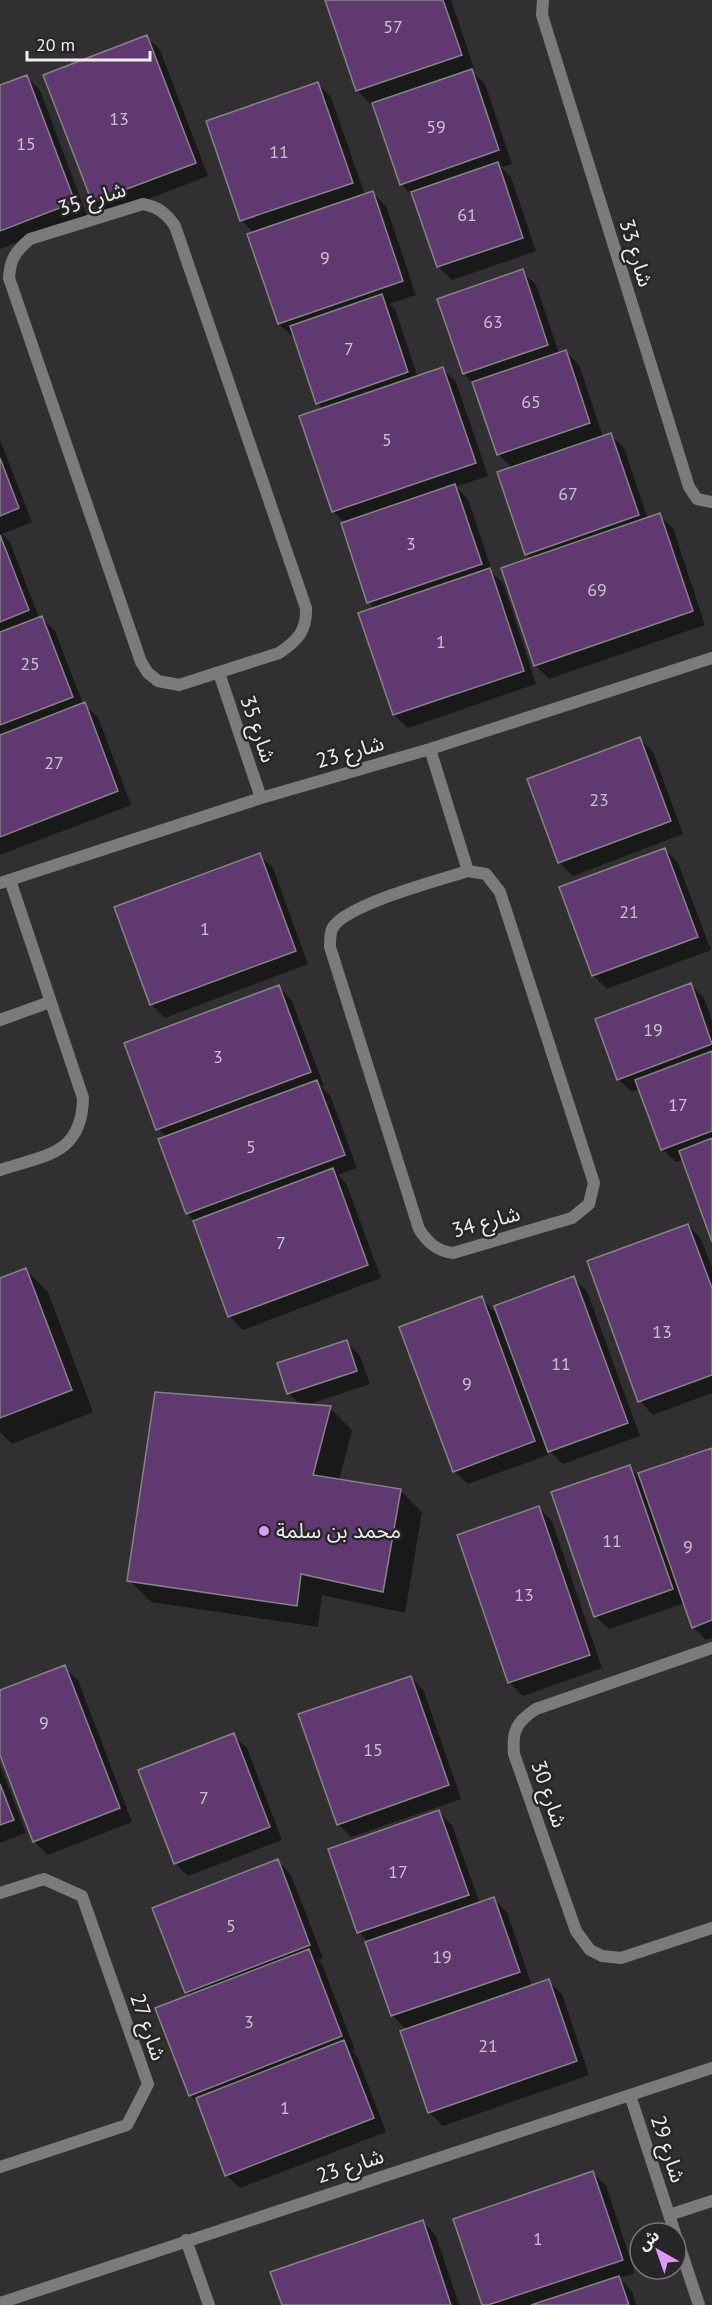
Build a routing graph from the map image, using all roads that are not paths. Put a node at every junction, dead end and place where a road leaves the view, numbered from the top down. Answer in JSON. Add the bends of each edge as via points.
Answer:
{"nodes":[{"id":1,"x":543,"y":0,"type":"edge"},
{"id":2,"x":712,"y":502,"type":"edge"},
{"id":3,"x":712,"y":658,"type":"edge"},
{"id":4,"x":219,"y":673,"type":"junction"},
{"id":5,"x":430,"y":749,"type":"junction"},
{"id":6,"x":261,"y":798,"type":"junction"},
{"id":7,"x":468,"y":871,"type":"junction"},
{"id":8,"x":5,"y":882,"type":"edge"},
{"id":9,"x":50,"y":1002,"type":"junction"},
{"id":10,"x":0,"y":1020,"type":"edge"},
{"id":11,"x":0,"y":1170,"type":"edge"},
{"id":12,"x":712,"y":1648,"type":"edge"},
{"id":13,"x":0,"y":1893,"type":"edge"},
{"id":14,"x":712,"y":1928,"type":"edge"},
{"id":15,"x":712,"y":2068,"type":"edge"},
{"id":16,"x":630,"y":2095,"type":"junction"},
{"id":17,"x":0,"y":2167,"type":"edge"},
{"id":18,"x":712,"y":2201,"type":"edge"},
{"id":19,"x":669,"y":2215,"type":"junction"},
{"id":20,"x":671,"y":2221,"type":"edge"},
{"id":21,"x":186,"y":2240,"type":"junction"},
{"id":22,"x":688,"y":2271,"type":"edge"},
{"id":23,"x":0,"y":2303,"type":"edge"},
{"id":24,"x":209,"y":2305,"type":"edge"},
{"id":25,"x":699,"y":2305,"type":"edge"}],
"edges":[{"from":1,"to":2,"type":"street","name":"شارع 33","via":[[542,15],[689,487],[697,499]]},
{"from":3,"to":5,"type":"street","name":"شارع 23"},
{"from":4,"to":4,"type":"street","name":"شارع 35","via":[[279,653],[294,643],[307,621],[306,608],[175,226],[167,214],[143,204],[30,239],[16,251],[9,278],[141,662],[158,681],[178,685]]},
{"from":4,"to":6,"type":"street","name":"شارع 35"},
{"from":5,"to":6,"type":"street","name":"شارع 23"},
{"from":5,"to":7,"type":"street"},
{"from":6,"to":8,"type":"street","name":"شارع 23"},
{"from":7,"to":7,"type":"street","name":"شارع 34","via":[[360,906],[340,919],[332,928],[330,939],[419,1229],[432,1246],[453,1254],[572,1218],[589,1204],[594,1183],[500,892],[486,874]]},
{"from":8,"to":9,"type":"street"},
{"from":9,"to":10,"type":"street"},
{"from":9,"to":11,"type":"street","via":[[83,1098],[78,1131],[53,1153]]},
{"from":12,"to":14,"type":"street","name":"شارع 30","via":[[536,1709],[516,1728],[513,1742],[576,1931],[590,1950],[621,1958]]},
{"from":13,"to":17,"type":"street","name":"شارع 27","via":[[44,1879],[82,1896],[148,2084],[127,2125]]},
{"from":15,"to":16,"type":"street","name":"شارع 23"},
{"from":16,"to":19,"type":"street","name":"شارع 29"},
{"from":16,"to":21,"type":"street","name":"شارع 23"},
{"from":18,"to":19,"type":"street","name":"شارع 29"},
{"from":19,"to":20,"type":"street","name":"شارع 29"},
{"from":21,"to":23,"type":"street","name":"شارع 23"},
{"from":21,"to":24,"type":"street"},
{"from":22,"to":25,"type":"street","name":"شارع 29"}]}
